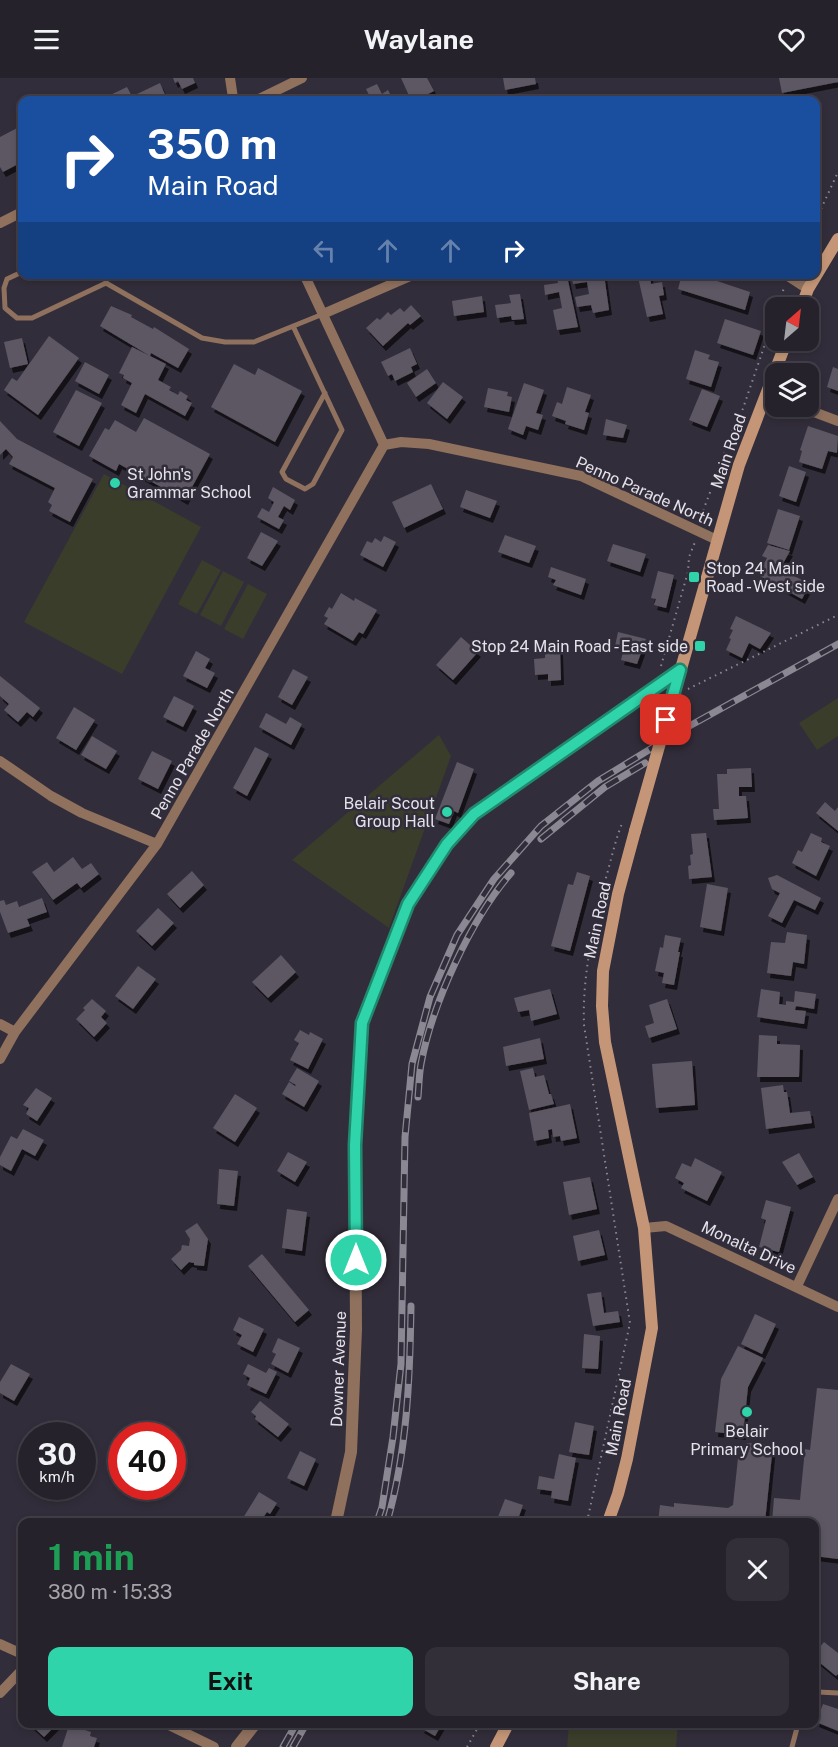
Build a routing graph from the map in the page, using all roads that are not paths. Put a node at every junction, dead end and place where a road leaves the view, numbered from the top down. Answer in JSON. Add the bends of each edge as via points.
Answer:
{"nodes":[{"id":1,"x":230,"y":78,"type":"edge"},
{"id":2,"x":302,"y":78,"type":"edge"},
{"id":3,"x":232,"y":96,"type":"edge"},
{"id":4,"x":265,"y":96,"type":"edge"},
{"id":5,"x":18,"y":214,"type":"edge"},
{"id":6,"x":0,"y":223,"type":"edge"},
{"id":7,"x":838,"y":239,"type":"edge"},
{"id":8,"x":820,"y":269,"type":"edge"},
{"id":9,"x":18,"y":274,"type":"edge"},
{"id":10,"x":106,"y":279,"type":"edge"},
{"id":11,"x":306,"y":279,"type":"edge"},
{"id":12,"x":404,"y":279,"type":"edge"},
{"id":13,"x":791,"y":279,"type":"edge"},
{"id":14,"x":814,"y":279,"type":"edge"},
{"id":15,"x":106,"y":283,"type":"junction"},
{"id":16,"x":808,"y":289,"type":"junction"},
{"id":17,"x":805,"y":297,"type":"edge"},
{"id":18,"x":323,"y":314,"type":"junction"},
{"id":19,"x":293,"y":326,"type":"junction"},
{"id":20,"x":325,"y":393,"type":"junction"},
{"id":21,"x":765,"y":408,"type":"edge"},
{"id":22,"x":819,"y":414,"type":"edge"},
{"id":23,"x":838,"y":421,"type":"edge"},
{"id":24,"x":384,"y":445,"type":"junction"},
{"id":25,"x":717,"y":540,"type":"junction"},
{"id":26,"x":680,"y":670,"type":"junction"},
{"id":27,"x":0,"y":761,"type":"edge"},
{"id":28,"x":157,"y":844,"type":"junction"},
{"id":29,"x":0,"y":1024,"type":"edge"},
{"id":30,"x":15,"y":1032,"type":"junction"},
{"id":31,"x":0,"y":1059,"type":"edge"},
{"id":32,"x":838,"y":1199,"type":"edge"},
{"id":33,"x":644,"y":1228,"type":"junction"},
{"id":34,"x":797,"y":1286,"type":"junction"},
{"id":35,"x":838,"y":1307,"type":"edge"},
{"id":36,"x":337,"y":1518,"type":"edge"},
{"id":37,"x":609,"y":1518,"type":"edge"},
{"id":38,"x":0,"y":1644,"type":"edge"},
{"id":39,"x":18,"y":1652,"type":"edge"},
{"id":40,"x":18,"y":1674,"type":"edge"},
{"id":41,"x":819,"y":1692,"type":"edge"},
{"id":42,"x":0,"y":1693,"type":"edge"},
{"id":43,"x":838,"y":1693,"type":"edge"},
{"id":44,"x":175,"y":1728,"type":"edge"},
{"id":45,"x":252,"y":1728,"type":"edge"},
{"id":46,"x":506,"y":1728,"type":"edge"},
{"id":47,"x":797,"y":1728,"type":"edge"},
{"id":48,"x":214,"y":1747,"type":"edge"},
{"id":49,"x":237,"y":1747,"type":"edge"},
{"id":50,"x":496,"y":1747,"type":"edge"},
{"id":51,"x":792,"y":1747,"type":"edge"}],
"edges":[{"from":1,"to":3,"type":"street"},
{"from":2,"to":4,"type":"street"},
{"from":5,"to":6,"type":"street"},
{"from":7,"to":8,"type":"main road"},
{"from":9,"to":15,"type":"lane","via":[[7,279],[4,288],[5,308],[17,318],[32,318]]},
{"from":10,"to":15,"type":"lane"},
{"from":11,"to":18,"type":"street"},
{"from":12,"to":18,"type":"street"},
{"from":13,"to":16,"type":"street"},
{"from":14,"to":16,"type":"main road"},
{"from":15,"to":19,"type":"lane","via":[[202,338],[254,342]]},
{"from":16,"to":17,"type":"main road"},
{"from":18,"to":19,"type":"lane"},
{"from":18,"to":24,"type":"street"},
{"from":19,"to":20,"type":"lane"},
{"from":20,"to":20,"type":"lane","via":[[342,430],[313,484],[305,489],[286,479],[282,472]]},
{"from":21,"to":25,"type":"main road","name":"Main Road","via":[[739,465]]},
{"from":22,"to":23,"type":"street"},
{"from":24,"to":25,"type":"street","name":"Penno Parade North","via":[[400,441],[429,444],[573,473]]},
{"from":24,"to":28,"type":"street","name":"Penno Parade North"},
{"from":25,"to":26,"type":"main road","name":"Main Road"},
{"from":26,"to":33,"type":"main road","name":"Main Road","bridge":true,"via":[[618,894],[603,971],[604,1042]]},
{"from":26,"to":36,"type":"street","name":"Downer Avenue","via":[[474,814],[447,844],[408,904],[362,1023],[355,1145],[356,1329],[351,1452]]},
{"from":27,"to":28,"type":"street","via":[[82,813]]},
{"from":28,"to":30,"type":"street","name":"Penno Parade North"},
{"from":29,"to":30,"type":"street"},
{"from":30,"to":31,"type":"street","name":"Penno Parade North"},
{"from":32,"to":34,"type":"street"},
{"from":33,"to":34,"type":"street","name":"Monalta Drive","via":[[666,1226]]},
{"from":33,"to":37,"type":"main road","name":"Main Road","via":[[652,1328],[627,1459]]},
{"from":34,"to":35,"type":"street","name":"Monalta Drive"},
{"from":38,"to":39,"type":"street"},
{"from":40,"to":42,"type":"street"},
{"from":41,"to":43,"type":"lane"},
{"from":44,"to":48,"type":"street"},
{"from":45,"to":49,"type":"street"},
{"from":46,"to":50,"type":"main road"},
{"from":47,"to":51,"type":"lane"}]}
